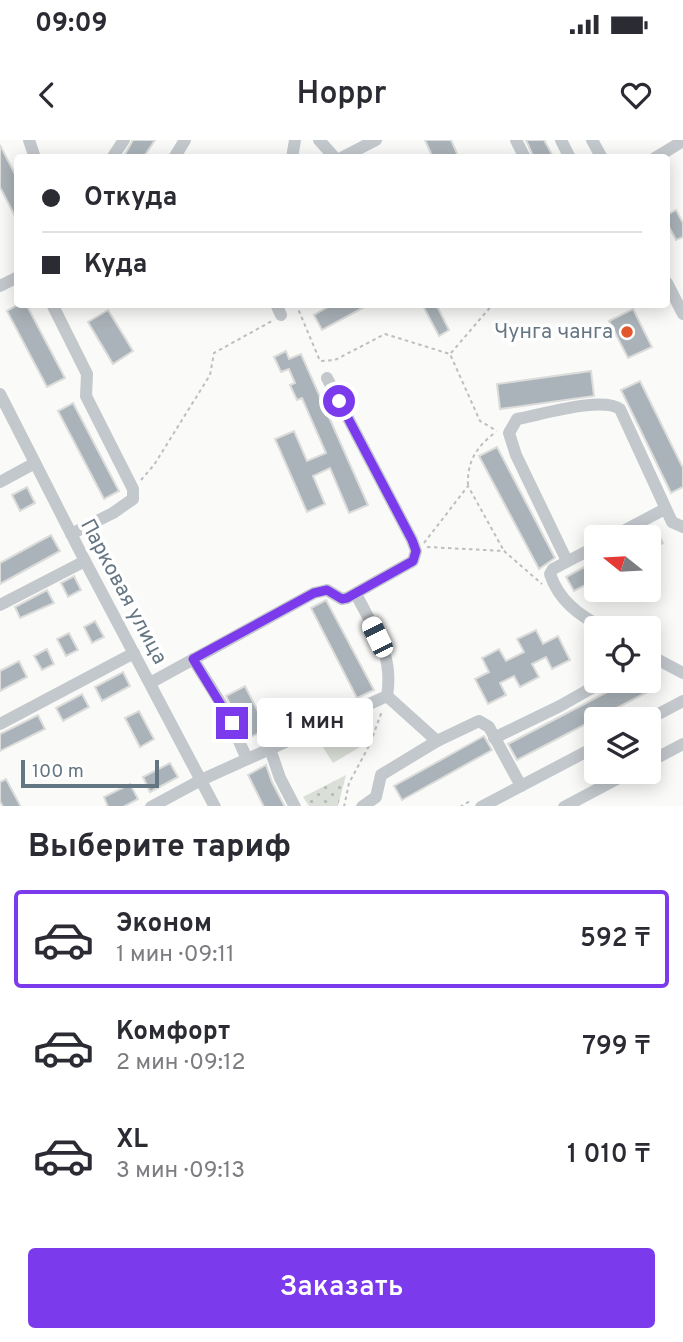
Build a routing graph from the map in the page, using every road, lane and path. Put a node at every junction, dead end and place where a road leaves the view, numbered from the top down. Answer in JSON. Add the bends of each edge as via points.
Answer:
{"nodes":[{"id":1,"x":319,"y":140,"type":"edge"},
{"id":2,"x":376,"y":140,"type":"edge"},
{"id":3,"x":683,"y":142,"type":"edge"},
{"id":4,"x":331,"y":154,"type":"edge"},
{"id":5,"x":349,"y":154,"type":"edge"},
{"id":6,"x":662,"y":154,"type":"edge"},
{"id":7,"x":670,"y":289,"type":"edge"},
{"id":8,"x":54,"y":308,"type":"edge"},
{"id":9,"x":298,"y":308,"type":"edge"},
{"id":10,"x":490,"y":308,"type":"edge"},
{"id":11,"x":278,"y":310,"type":"edge"},
{"id":12,"x":683,"y":314,"type":"edge"},
{"id":13,"x":450,"y":354,"type":"junction"},
{"id":14,"x":327,"y":378,"type":"dead end"},
{"id":15,"x":0,"y":394,"type":"edge"},
{"id":16,"x":35,"y":463,"type":"junction"},
{"id":17,"x":0,"y":482,"type":"edge"},
{"id":18,"x":468,"y":486,"type":"junction"},
{"id":19,"x":133,"y":489,"type":"junction"},
{"id":20,"x":665,"y":509,"type":"junction"},
{"id":21,"x":635,"y":525,"type":"edge"},
{"id":22,"x":683,"y":527,"type":"edge"},
{"id":23,"x":71,"y":534,"type":"junction"},
{"id":24,"x":504,"y":551,"type":"junction"},
{"id":25,"x":584,"y":552,"type":"edge"},
{"id":26,"x":85,"y":561,"type":"junction"},
{"id":27,"x":567,"y":561,"type":"junction"},
{"id":28,"x":356,"y":594,"type":"junction"},
{"id":29,"x":560,"y":596,"type":"junction"},
{"id":30,"x":0,"y":605,"type":"edge"},
{"id":31,"x":584,"y":617,"type":"edge"},
{"id":32,"x":134,"y":653,"type":"junction"},
{"id":33,"x":193,"y":659,"type":"junction"},
{"id":34,"x":661,"y":661,"type":"edge"},
{"id":35,"x":683,"y":673,"type":"edge"},
{"id":36,"x":150,"y":683,"type":"junction"},
{"id":37,"x":584,"y":692,"type":"edge"},
{"id":38,"x":386,"y":697,"type":"junction"},
{"id":39,"x":683,"y":701,"type":"edge"},
{"id":40,"x":661,"y":713,"type":"edge"},
{"id":41,"x":0,"y":723,"type":"edge"},
{"id":42,"x":494,"y":738,"type":"junction"},
{"id":43,"x":437,"y":741,"type":"junction"},
{"id":44,"x":683,"y":744,"type":"edge"},
{"id":45,"x":270,"y":749,"type":"junction"},
{"id":46,"x":584,"y":753,"type":"edge"},
{"id":47,"x":661,"y":756,"type":"edge"},
{"id":48,"x":247,"y":759,"type":"junction"},
{"id":49,"x":201,"y":780,"type":"junction"},
{"id":50,"x":608,"y":784,"type":"edge"},
{"id":51,"x":521,"y":786,"type":"junction"},
{"id":52,"x":152,"y":806,"type":"edge"},
{"id":53,"x":214,"y":806,"type":"edge"},
{"id":54,"x":294,"y":806,"type":"edge"},
{"id":55,"x":344,"y":806,"type":"edge"},
{"id":56,"x":363,"y":806,"type":"edge"},
{"id":57,"x":483,"y":806,"type":"edge"},
{"id":58,"x":566,"y":806,"type":"edge"}],
"edges":[{"from":1,"to":4,"type":"street"},
{"from":2,"to":5,"type":"street"},
{"from":3,"to":6,"type":"street"},
{"from":7,"to":12,"type":"street"},
{"from":8,"to":19,"type":"street","via":[[88,374],[86,397]]},
{"from":9,"to":13,"type":"path","via":[[320,361],[335,360],[385,334]]},
{"from":10,"to":13,"type":"path"},
{"from":11,"to":19,"type":"path","via":[[265,327],[214,353],[210,375],[154,465]]},
{"from":13,"to":18,"type":"path","via":[[480,421],[497,431],[480,444],[472,458]]},
{"from":14,"to":28,"type":"street","via":[[416,551],[413,561]]},
{"from":15,"to":16,"type":"street","name":"Парковая улица"},
{"from":16,"to":17,"type":"street"},
{"from":16,"to":23,"type":"street","name":"Парковая улица"},
{"from":18,"to":24,"type":"path"},
{"from":18,"to":24,"type":"path","via":[[422,547]]},
{"from":19,"to":23,"type":"street","via":[[133,499],[124,507]]},
{"from":20,"to":21,"type":"street"},
{"from":20,"to":22,"type":"street","via":[[672,522]]},
{"from":20,"to":27,"type":"street","via":[[617,406],[601,404],[517,419],[509,433],[516,455]]},
{"from":23,"to":26,"type":"street","name":"Парковая улица"},
{"from":24,"to":29,"type":"path"},
{"from":25,"to":27,"type":"street"},
{"from":26,"to":30,"type":"street"},
{"from":26,"to":32,"type":"street","name":"Парковая улица"},
{"from":27,"to":29,"type":"street","via":[[550,574]]},
{"from":28,"to":33,"type":"street","via":[[342,599],[327,590],[314,593]]},
{"from":28,"to":38,"type":"street","via":[[388,658]]},
{"from":29,"to":31,"type":"street"},
{"from":32,"to":36,"type":"street","name":"Парковая улица"},
{"from":32,"to":41,"type":"street"},
{"from":33,"to":36,"type":"street"},
{"from":33,"to":48,"type":"street","via":[[225,710]]},
{"from":34,"to":35,"type":"street"},
{"from":36,"to":49,"type":"street","name":"Парковая улица"},
{"from":37,"to":42,"type":"street"},
{"from":38,"to":43,"type":"street"},
{"from":38,"to":45,"type":"street"},
{"from":38,"to":55,"type":"path","via":[[370,744],[349,783]]},
{"from":39,"to":40,"type":"street"},
{"from":42,"to":43,"type":"street","via":[[489,727],[479,721]]},
{"from":42,"to":51,"type":"street"},
{"from":43,"to":56,"type":"street","via":[[381,775],[376,797]]},
{"from":44,"to":47,"type":"street"},
{"from":45,"to":48,"type":"street"},
{"from":45,"to":54,"type":"street"},
{"from":46,"to":51,"type":"street"},
{"from":48,"to":49,"type":"street"},
{"from":49,"to":52,"type":"street"},
{"from":49,"to":53,"type":"street","name":"Парковая улица"},
{"from":50,"to":58,"type":"street"},
{"from":51,"to":57,"type":"street"}]}
